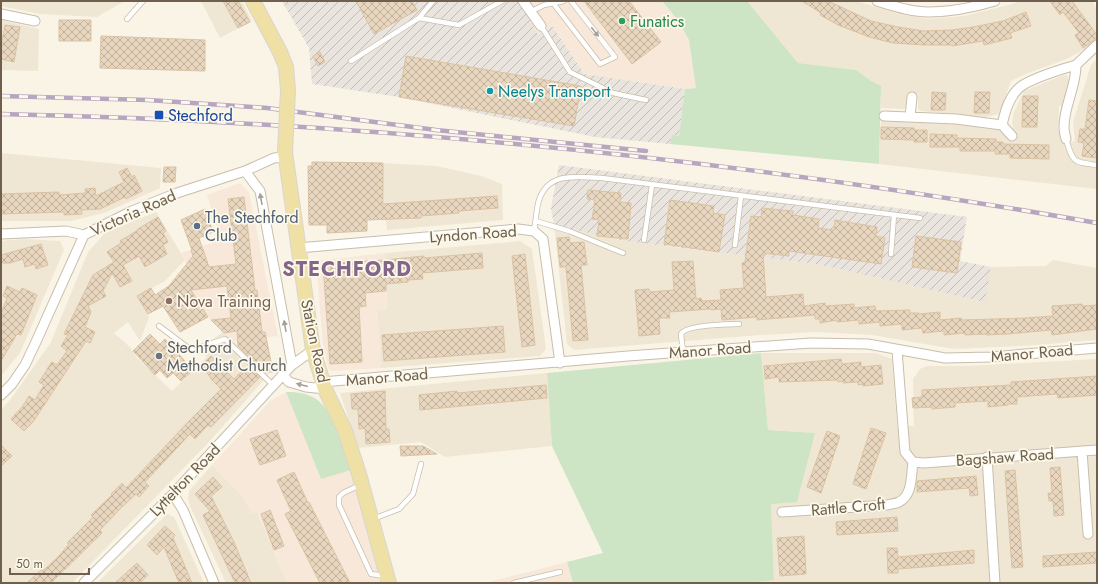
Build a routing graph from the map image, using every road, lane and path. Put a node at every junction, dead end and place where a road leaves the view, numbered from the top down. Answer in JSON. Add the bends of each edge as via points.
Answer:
{"nodes":[{"id":1,"x":143,"y":1,"type":"edge"},
{"id":2,"x":253,"y":1,"type":"edge"},
{"id":3,"x":433,"y":1,"type":"edge"},
{"id":4,"x":502,"y":1,"type":"edge"},
{"id":5,"x":523,"y":1,"type":"edge"},
{"id":6,"x":564,"y":1,"type":"edge"},
{"id":7,"x":571,"y":1,"type":"edge"},
{"id":8,"x":877,"y":1,"type":"edge"},
{"id":9,"x":995,"y":1,"type":"edge"},
{"id":10,"x":553,"y":3,"type":"junction"},
{"id":11,"x":530,"y":12,"type":"junction"},
{"id":12,"x":1,"y":14,"type":"edge"},
{"id":13,"x":127,"y":18,"type":"dead end"},
{"id":14,"x":419,"y":18,"type":"junction"},
{"id":15,"x":35,"y":21,"type":"dead end"},
{"id":16,"x":541,"y":26,"type":"joint"},
{"id":17,"x":1097,"y":45,"type":"edge"},
{"id":18,"x":351,"y":61,"type":"dead end"},
{"id":19,"x":1076,"y":65,"type":"junction"},
{"id":20,"x":912,"y":97,"type":"dead end"},
{"id":21,"x":646,"y":100,"type":"dead end"},
{"id":22,"x":884,"y":116,"type":"dead end"},
{"id":23,"x":910,"y":117,"type":"junction"},
{"id":24,"x":1002,"y":125,"type":"junction"},
{"id":25,"x":1012,"y":136,"type":"dead end"},
{"id":26,"x":1066,"y":139,"type":"joint"},
{"id":27,"x":285,"y":154,"type":"junction"},
{"id":28,"x":1097,"y":165,"type":"edge"},
{"id":29,"x":244,"y":171,"type":"junction"},
{"id":30,"x":652,"y":185,"type":"junction"},
{"id":31,"x":741,"y":196,"type":"junction"},
{"id":32,"x":894,"y":215,"type":"junction"},
{"id":33,"x":920,"y":218,"type":"dead end"},
{"id":34,"x":536,"y":221,"type":"junction"},
{"id":35,"x":534,"y":231,"type":"junction"},
{"id":36,"x":1,"y":234,"type":"edge"},
{"id":37,"x":84,"y":235,"type":"junction"},
{"id":38,"x":644,"y":240,"type":"dead end"},
{"id":39,"x":735,"y":245,"type":"dead end"},
{"id":40,"x":298,"y":248,"type":"junction"},
{"id":41,"x":622,"y":252,"type":"dead end"},
{"id":42,"x":891,"y":254,"type":"dead end"},
{"id":43,"x":739,"y":324,"type":"dead end"},
{"id":44,"x":159,"y":326,"type":"dead end"},
{"id":45,"x":1097,"y":348,"type":"edge"},
{"id":46,"x":313,"y":350,"type":"junction"},
{"id":47,"x":897,"y":350,"type":"junction"},
{"id":48,"x":683,"y":352,"type":"junction"},
{"id":49,"x":560,"y":363,"type":"junction"},
{"id":50,"x":292,"y":365,"type":"junction"},
{"id":51,"x":283,"y":375,"type":"junction"},
{"id":52,"x":274,"y":385,"type":"junction"},
{"id":53,"x":324,"y":386,"type":"junction"},
{"id":54,"x":1,"y":395,"type":"edge"},
{"id":55,"x":1097,"y":450,"type":"edge"},
{"id":56,"x":1082,"y":452,"type":"junction"},
{"id":57,"x":987,"y":457,"type":"junction"},
{"id":58,"x":913,"y":462,"type":"junction"},
{"id":59,"x":421,"y":464,"type":"dead end"},
{"id":60,"x":362,"y":484,"type":"junction"},
{"id":61,"x":173,"y":494,"type":"junction"},
{"id":62,"x":782,"y":512,"type":"dead end"},
{"id":63,"x":372,"y":520,"type":"junction"},
{"id":64,"x":1088,"y":534,"type":"dead end"},
{"id":65,"x":560,"y":572,"type":"dead end"},
{"id":66,"x":388,"y":579,"type":"edge"},
{"id":67,"x":84,"y":583,"type":"edge"},
{"id":68,"x":214,"y":583,"type":"edge"},
{"id":69,"x":514,"y":583,"type":"edge"},
{"id":70,"x":994,"y":583,"type":"edge"}],
"edges":[{"from":1,"to":13,"type":"lane"},
{"from":2,"to":27,"type":"main road","name":"Station Road","bridge":true,"via":[[286,67],[288,90]]},
{"from":3,"to":14,"type":"lane"},
{"from":4,"to":14,"type":"lane","via":[[459,25]]},
{"from":5,"to":11,"type":"street"},
{"from":6,"to":10,"type":"lane"},
{"from":7,"to":10,"type":"lane","one_way":true,"via":[[615,57],[600,64]]},
{"from":8,"to":9,"type":"street","via":[[928,12],[975,7]]},
{"from":10,"to":11,"type":"lane"},
{"from":11,"to":16,"type":"street"},
{"from":12,"to":15,"type":"street"},
{"from":14,"to":18,"type":"lane"},
{"from":16,"to":21,"type":"lane","via":[[570,72],[613,93]]},
{"from":17,"to":19,"type":"street"},
{"from":19,"to":24,"type":"street","via":[[1022,85],[1012,97]]},
{"from":19,"to":26,"type":"street","via":[[1076,77],[1065,113]]},
{"from":20,"to":23,"type":"street"},
{"from":22,"to":23,"type":"street"},
{"from":23,"to":24,"type":"street"},
{"from":24,"to":25,"type":"street"},
{"from":26,"to":28,"type":"lane","via":[[1076,161]]},
{"from":27,"to":29,"type":"street","name":"Victoria Road"},
{"from":27,"to":40,"type":"main road","name":"Station Road"},
{"from":29,"to":37,"type":"street","name":"Victoria Road","via":[[164,198]]},
{"from":50,"to":29,"type":"street","one_way":true,"via":[[260,191]]},
{"from":30,"to":31,"type":"lane"},
{"from":30,"to":34,"type":"lane","via":[[602,178],[570,176],[560,179],[544,189]]},
{"from":30,"to":38,"type":"lane"},
{"from":31,"to":32,"type":"lane"},
{"from":31,"to":39,"type":"lane"},
{"from":32,"to":33,"type":"lane"},
{"from":32,"to":42,"type":"lane"},
{"from":34,"to":35,"type":"lane"},
{"from":34,"to":41,"type":"lane"},
{"from":35,"to":40,"type":"street","name":"Lyndon Road","via":[[518,229]]},
{"from":35,"to":49,"type":"street","name":"Lyndon Road","via":[[543,239]]},
{"from":36,"to":37,"type":"street","via":[[66,231]]},
{"from":37,"to":54,"type":"street","name":"Victoria Road","via":[[28,358],[12,384]]},
{"from":40,"to":46,"type":"main road","name":"Station Road"},
{"from":43,"to":48,"type":"lane","via":[[685,330],[681,334]]},
{"from":44,"to":52,"type":"lane","via":[[191,350],[225,339]]},
{"from":45,"to":47,"type":"street","name":"Manor Road","via":[[991,357],[945,358]]},
{"from":46,"to":50,"type":"street","name":"Lyttelton Road"},
{"from":46,"to":53,"type":"main road","name":"Station Road"},
{"from":47,"to":48,"type":"street","name":"Manor Road","via":[[868,344],[811,343]]},
{"from":47,"to":58,"type":"street","via":[[905,452]]},
{"from":48,"to":49,"type":"street","name":"Manor Road"},
{"from":49,"to":53,"type":"street","name":"Manor Road"},
{"from":50,"to":51,"type":"street","name":"Lyttelton Road"},
{"from":51,"to":52,"type":"street","name":"Lyttelton Road"},
{"from":53,"to":51,"type":"street","one_way":true,"via":[[306,387],[289,382]]},
{"from":52,"to":61,"type":"street","name":"Lyttelton Road"},
{"from":53,"to":60,"type":"main road","name":"Station Road","via":[[344,431]]},
{"from":55,"to":56,"type":"street","name":"Bagshaw Road"},
{"from":56,"to":57,"type":"street","name":"Bagshaw Road"},
{"from":56,"to":64,"type":"street"},
{"from":57,"to":58,"type":"street","name":"Bagshaw Road"},
{"from":57,"to":70,"type":"street"},
{"from":58,"to":62,"type":"street","name":"Rattle Croft","via":[[910,488],[899,502],[887,506]]},
{"from":59,"to":63,"type":"lane","via":[[413,494],[399,509]]},
{"from":60,"to":63,"type":"main road","name":"Station Road"},
{"from":60,"to":66,"type":"lane","via":[[343,492],[339,497],[339,504],[371,574]]},
{"from":61,"to":67,"type":"street","name":"Lyttelton Road"},
{"from":61,"to":68,"type":"street","via":[[183,510]]},
{"from":63,"to":66,"type":"main road","name":"Station Road"},
{"from":65,"to":69,"type":"lane"}]}
